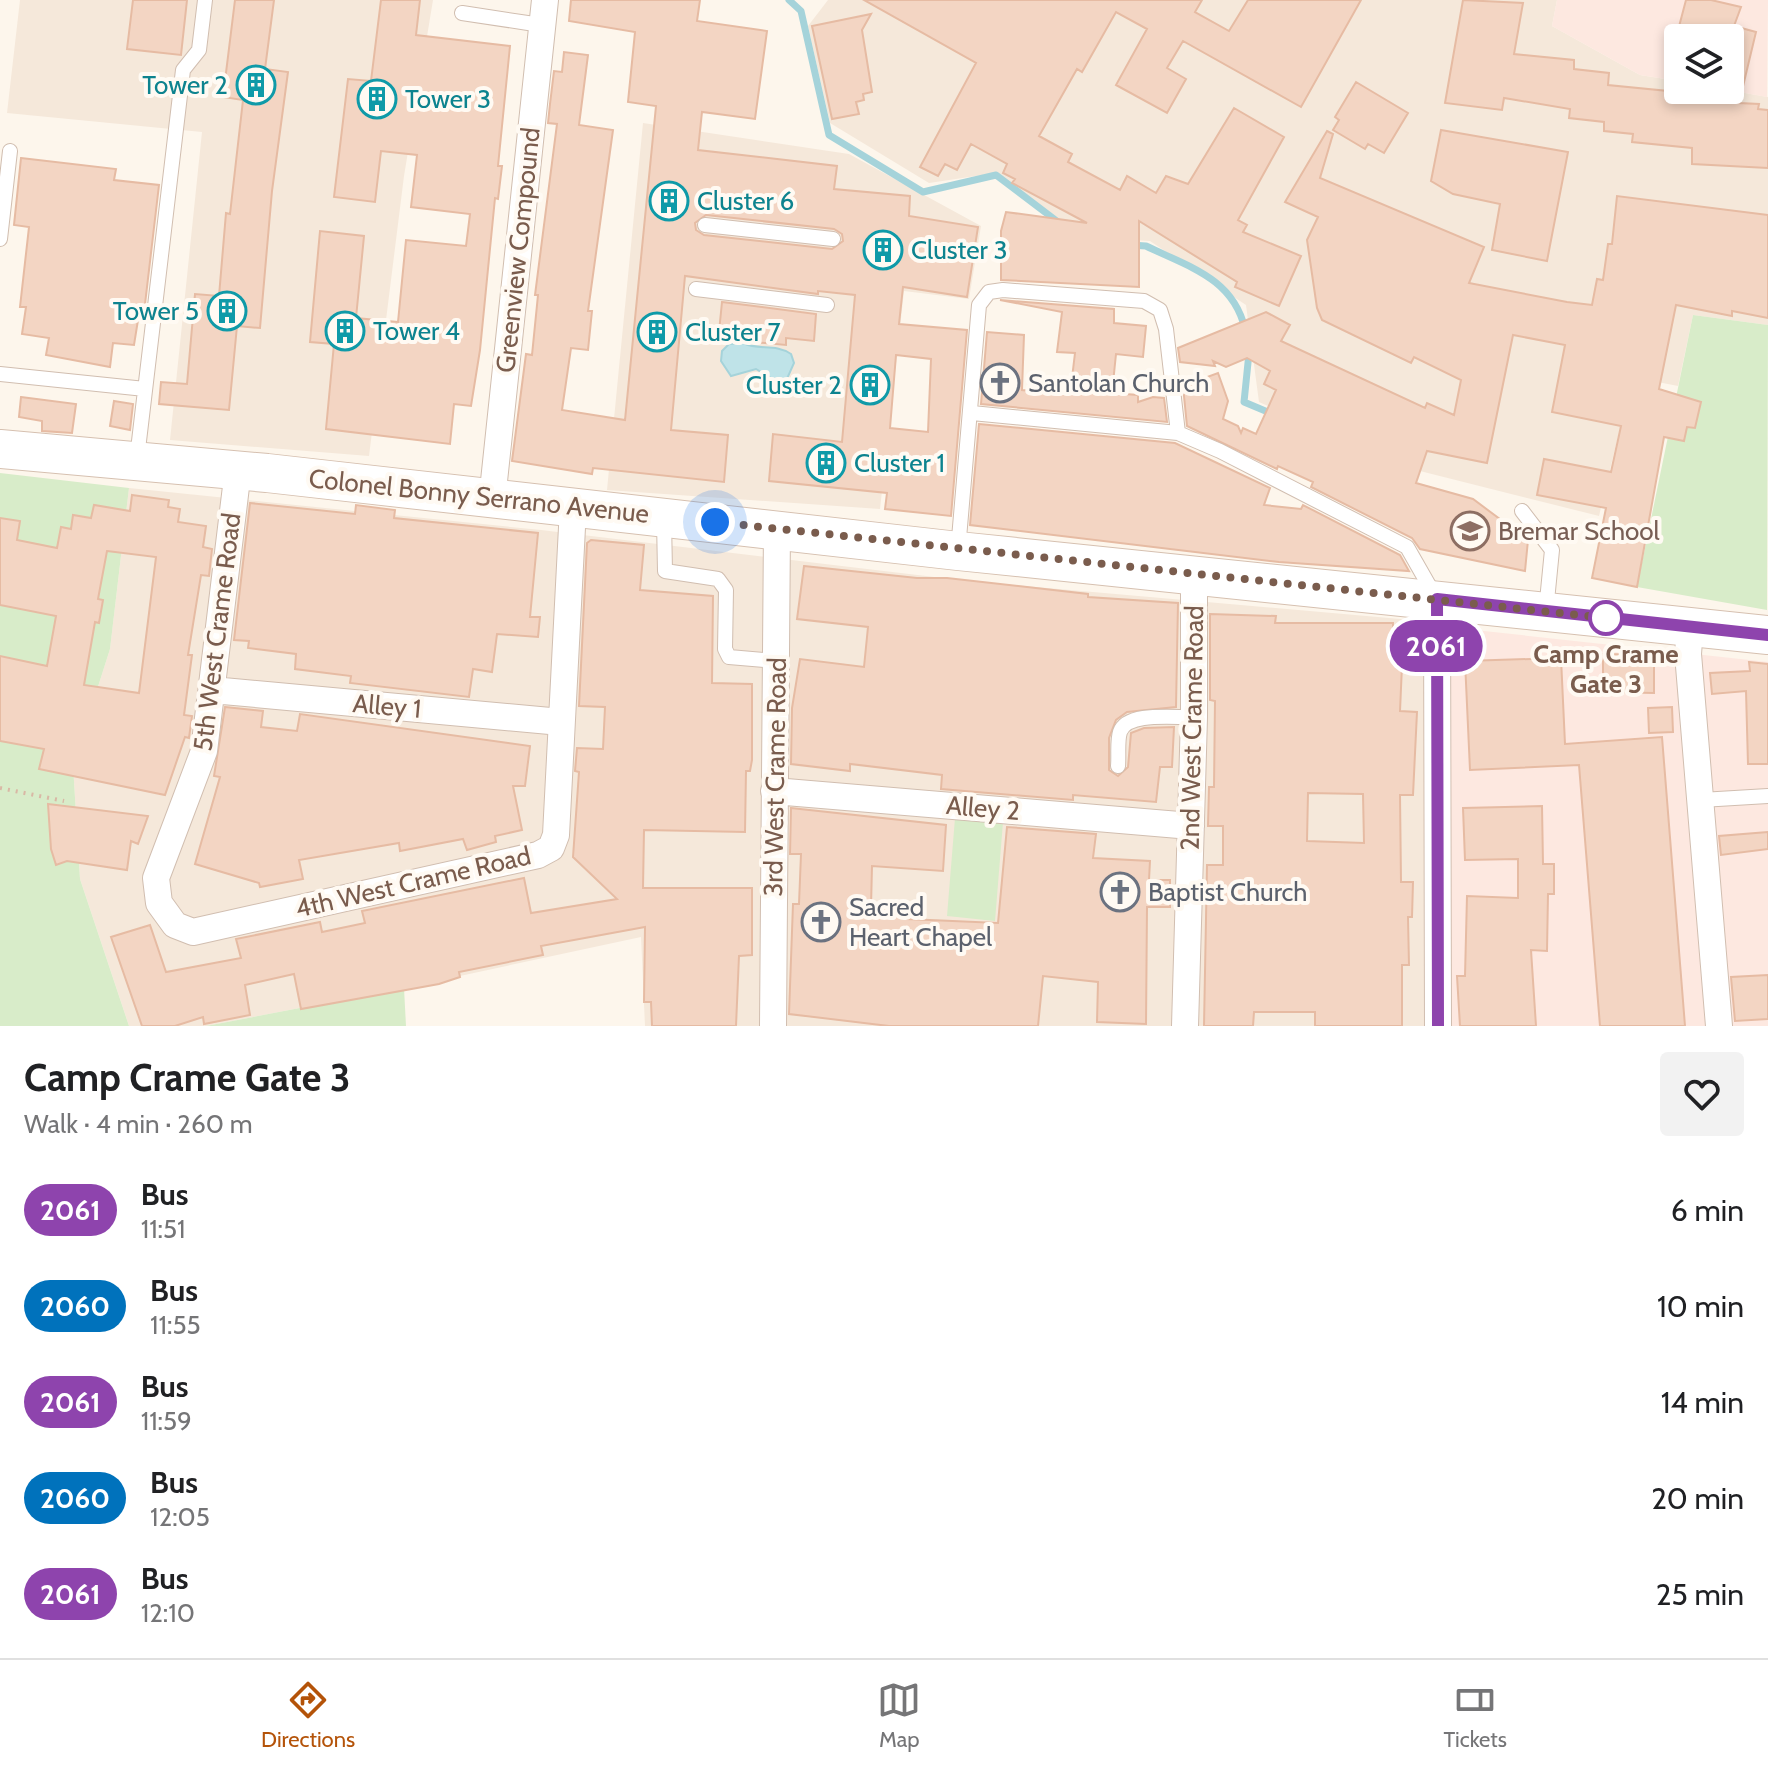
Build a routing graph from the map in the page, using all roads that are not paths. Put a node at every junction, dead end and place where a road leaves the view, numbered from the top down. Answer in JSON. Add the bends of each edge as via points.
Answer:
{"nodes":[{"id":1,"x":205,"y":0,"type":"edge"},
{"id":2,"x":543,"y":12,"type":"edge"},
{"id":3,"x":462,"y":13,"type":"dead end"},
{"id":4,"x":10,"y":151,"type":"dead end"},
{"id":5,"x":705,"y":225,"type":"dead end"},
{"id":6,"x":0,"y":239,"type":"edge"},
{"id":7,"x":833,"y":239,"type":"dead end"},
{"id":8,"x":696,"y":289,"type":"dead end"},
{"id":9,"x":827,"y":305,"type":"dead end"},
{"id":10,"x":0,"y":374,"type":"edge"},
{"id":11,"x":145,"y":389,"type":"junction"},
{"id":12,"x":972,"y":413,"type":"junction"},
{"id":13,"x":1178,"y":433,"type":"junction"},
{"id":14,"x":0,"y":449,"type":"edge"},
{"id":15,"x":137,"y":460,"type":"junction"},
{"id":16,"x":238,"y":470,"type":"junction"},
{"id":17,"x":492,"y":500,"type":"junction"},
{"id":18,"x":573,"y":508,"type":"junction"},
{"id":19,"x":1522,"y":511,"type":"dead end"},
{"id":20,"x":664,"y":517,"type":"junction"},
{"id":21,"x":777,"y":528,"type":"junction"},
{"id":22,"x":958,"y":551,"type":"junction"},
{"id":23,"x":1194,"y":574,"type":"junction"},
{"id":24,"x":1437,"y":599,"type":"junction"},
{"id":25,"x":1546,"y":611,"type":"junction"},
{"id":26,"x":1690,"y":627,"type":"junction"},
{"id":27,"x":1768,"y":635,"type":"edge"},
{"id":28,"x":776,"y":661,"type":"junction"},
{"id":29,"x":212,"y":690,"type":"junction"},
{"id":30,"x":1194,"y":717,"type":"junction"},
{"id":31,"x":561,"y":722,"type":"junction"},
{"id":32,"x":1118,"y":766,"type":"dead end"},
{"id":33,"x":774,"y":791,"type":"junction"},
{"id":34,"x":1768,"y":796,"type":"edge"},
{"id":35,"x":1701,"y":800,"type":"junction"},
{"id":36,"x":1191,"y":826,"type":"junction"},
{"id":37,"x":175,"y":925,"type":"joint"},
{"id":38,"x":773,"y":1026,"type":"edge"},
{"id":39,"x":1185,"y":1026,"type":"edge"},
{"id":40,"x":1438,"y":1026,"type":"edge"},
{"id":41,"x":1719,"y":1026,"type":"edge"}],
"edges":[{"from":1,"to":11,"type":"lane","via":[[199,50],[183,70]]},
{"from":2,"to":3,"type":"lane"},
{"from":2,"to":17,"type":"street","name":"Greenview Compound"},
{"from":4,"to":6,"type":"lane"},
{"from":5,"to":7,"type":"lane"},
{"from":8,"to":9,"type":"lane"},
{"from":10,"to":11,"type":"lane"},
{"from":11,"to":15,"type":"lane"},
{"from":12,"to":13,"type":"lane"},
{"from":12,"to":13,"type":"lane","via":[[979,305],[989,292],[1144,301],[1160,310],[1166,329]]},
{"from":12,"to":22,"type":"lane"},
{"from":13,"to":24,"type":"lane","via":[[1407,547]]},
{"from":14,"to":15,"type":"main road","name":"Colonel Bonny Serrano Avenue"},
{"from":15,"to":16,"type":"main road","name":"Colonel Bonny Serrano Avenue"},
{"from":16,"to":17,"type":"main road","name":"Colonel Bonny Serrano Avenue"},
{"from":16,"to":29,"type":"street","name":"5th West Crame Road"},
{"from":17,"to":18,"type":"main road","name":"Colonel Bonny Serrano Avenue"},
{"from":18,"to":20,"type":"main road","name":"Colonel Bonny Serrano Avenue"},
{"from":18,"to":31,"type":"street","name":"4th West Crame Road"},
{"from":19,"to":25,"type":"lane","via":[[1552,550]]},
{"from":20,"to":21,"type":"main road","name":"Colonel Bonny Serrano Avenue"},
{"from":20,"to":28,"type":"lane","via":[[665,571],[723,583],[729,657]]},
{"from":21,"to":22,"type":"main road","name":"Colonel Bonny Serrano Avenue"},
{"from":21,"to":28,"type":"street","name":"3rd West Crame Road"},
{"from":22,"to":23,"type":"main road","name":"Colonel Bonny Serrano Avenue"},
{"from":23,"to":24,"type":"main road","name":"Colonel Bonny Serrano Avenue"},
{"from":23,"to":30,"type":"street","name":"2nd West Crame Road"},
{"from":24,"to":25,"type":"main road","name":"Colonel Bonny Serrano Avenue"},
{"from":24,"to":40,"type":"street"},
{"from":25,"to":26,"type":"main road","name":"Colonel Bonny Serrano Avenue"},
{"from":26,"to":27,"type":"main road","name":"Colonel Bonny Serrano Avenue"},
{"from":26,"to":35,"type":"street"},
{"from":28,"to":33,"type":"street","name":"3rd West Crame Road"},
{"from":29,"to":31,"type":"street","name":"Alley 1"},
{"from":29,"to":37,"type":"street","name":"5th West Crame Road","via":[[204,751],[156,878],[159,903]]},
{"from":30,"to":32,"type":"lane","via":[[1126,724],[1120,732]]},
{"from":30,"to":36,"type":"street","name":"2nd West Crame Road"},
{"from":31,"to":37,"type":"street","name":"4th West Crame Road","via":[[556,835],[551,848],[538,855],[193,932]]},
{"from":33,"to":36,"type":"street","name":"Alley 2"},
{"from":33,"to":38,"type":"street","name":"3rd West Crame Road"},
{"from":34,"to":35,"type":"lane"},
{"from":35,"to":41,"type":"street"},
{"from":36,"to":39,"type":"street","name":"2nd West Crame Road"}]}
